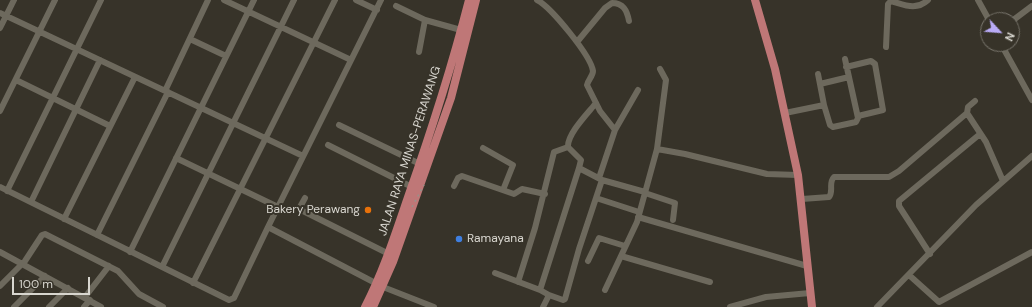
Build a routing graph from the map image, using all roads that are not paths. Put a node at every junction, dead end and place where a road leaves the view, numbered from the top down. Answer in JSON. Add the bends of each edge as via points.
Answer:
{"nodes":[{"id":1,"x":14,"y":0,"type":"edge"},
{"id":2,"x":55,"y":0,"type":"edge"},
{"id":3,"x":101,"y":0,"type":"edge"},
{"id":4,"x":208,"y":0,"type":"edge"},
{"id":5,"x":224,"y":0,"type":"edge"},
{"id":6,"x":254,"y":0,"type":"edge"},
{"id":7,"x":294,"y":0,"type":"edge"},
{"id":8,"x":335,"y":0,"type":"edge"},
{"id":9,"x":356,"y":0,"type":"edge"},
{"id":10,"x":381,"y":0,"type":"edge"},
{"id":11,"x":469,"y":0,"type":"edge"},
{"id":12,"x":476,"y":0,"type":"edge"},
{"id":13,"x":537,"y":0,"type":"edge"},
{"id":14,"x":755,"y":0,"type":"edge"},
{"id":15,"x":928,"y":0,"type":"edge"},
{"id":16,"x":978,"y":0,"type":"edge"},
{"id":17,"x":396,"y":6,"type":"dead end"},
{"id":18,"x":1032,"y":6,"type":"edge"},
{"id":19,"x":377,"y":10,"type":"junction"},
{"id":20,"x":248,"y":12,"type":"junction"},
{"id":21,"x":985,"y":12,"type":"edge"},
{"id":22,"x":3,"y":15,"type":"edge"},
{"id":23,"x":1020,"y":15,"type":"edge"},
{"id":24,"x":425,"y":20,"type":"junction"},
{"id":25,"x":629,"y":21,"type":"dead end"},
{"id":26,"x":281,"y":26,"type":"junction"},
{"id":27,"x":0,"y":28,"type":"edge"},
{"id":28,"x":461,"y":30,"type":"junction"},
{"id":29,"x":39,"y":32,"type":"junction"},
{"id":30,"x":190,"y":39,"type":"junction"},
{"id":31,"x":314,"y":42,"type":"junction"},
{"id":32,"x":577,"y":42,"type":"junction"},
{"id":33,"x":886,"y":47,"type":"dead end"},
{"id":34,"x":76,"y":49,"type":"junction"},
{"id":35,"x":418,"y":52,"type":"dead end"},
{"id":36,"x":1005,"y":52,"type":"edge"},
{"id":37,"x":226,"y":56,"type":"junction"},
{"id":38,"x":845,"y":59,"type":"dead end"},
{"id":39,"x":100,"y":60,"type":"junction"},
{"id":40,"x":351,"y":60,"type":"junction"},
{"id":41,"x":846,"y":67,"type":"junction"},
{"id":42,"x":660,"y":69,"type":"dead end"},
{"id":43,"x":818,"y":74,"type":"dead end"},
{"id":44,"x":135,"y":77,"type":"junction"},
{"id":45,"x":849,"y":77,"type":"junction"},
{"id":46,"x":16,"y":80,"type":"junction"},
{"id":47,"x":820,"y":84,"type":"junction"},
{"id":48,"x":638,"y":90,"type":"dead end"},
{"id":49,"x":166,"y":92,"type":"junction"},
{"id":50,"x":53,"y":97,"type":"junction"},
{"id":51,"x":1032,"y":100,"type":"edge"},
{"id":52,"x":975,"y":101,"type":"dead end"},
{"id":53,"x":596,"y":103,"type":"junction"},
{"id":54,"x":824,"y":105,"type":"junction"},
{"id":55,"x":200,"y":108,"type":"junction"},
{"id":56,"x":76,"y":110,"type":"junction"},
{"id":57,"x":0,"y":111,"type":"edge"},
{"id":58,"x":785,"y":113,"type":"junction"},
{"id":59,"x":967,"y":113,"type":"junction"},
{"id":60,"x":858,"y":116,"type":"junction"},
{"id":61,"x":233,"y":123,"type":"junction"},
{"id":62,"x":339,"y":125,"type":"dead end"},
{"id":63,"x":110,"y":126,"type":"junction"},
{"id":64,"x":616,"y":130,"type":"junction"},
{"id":65,"x":980,"y":134,"type":"junction"},
{"id":66,"x":266,"y":139,"type":"junction"},
{"id":67,"x":328,"y":145,"type":"dead end"},
{"id":68,"x":568,"y":147,"type":"junction"},
{"id":69,"x":483,"y":148,"type":"dead end"},
{"id":70,"x":657,"y":149,"type":"junction"},
{"id":71,"x":303,"y":156,"type":"junction"},
{"id":72,"x":1032,"y":156,"type":"edge"},
{"id":73,"x":176,"y":158,"type":"junction"},
{"id":74,"x":420,"y":164,"type":"junction"},
{"id":75,"x":579,"y":168,"type":"junction"},
{"id":76,"x":208,"y":174,"type":"junction"},
{"id":77,"x":798,"y":175,"type":"junction"},
{"id":78,"x":601,"y":179,"type":"junction"},
{"id":79,"x":1003,"y":181,"type":"junction"},
{"id":80,"x":454,"y":186,"type":"dead end"},
{"id":81,"x":0,"y":187,"type":"edge"},
{"id":82,"x":412,"y":187,"type":"junction"},
{"id":83,"x":241,"y":189,"type":"junction"},
{"id":84,"x":502,"y":190,"type":"junction"},
{"id":85,"x":7,"y":191,"type":"junction"},
{"id":86,"x":645,"y":193,"type":"junction"},
{"id":87,"x":545,"y":194,"type":"junction"},
{"id":88,"x":305,"y":198,"type":"dead end"},
{"id":89,"x":596,"y":198,"type":"junction"},
{"id":90,"x":802,"y":199,"type":"junction"},
{"id":91,"x":31,"y":202,"type":"junction"},
{"id":92,"x":278,"y":207,"type":"junction"},
{"id":93,"x":639,"y":215,"type":"junction"},
{"id":94,"x":64,"y":219,"type":"junction"},
{"id":95,"x":673,"y":220,"type":"dead end"},
{"id":96,"x":268,"y":227,"type":"junction"},
{"id":97,"x":97,"y":235,"type":"junction"},
{"id":98,"x":625,"y":246,"type":"junction"},
{"id":99,"x":0,"y":252,"type":"edge"},
{"id":100,"x":130,"y":252,"type":"junction"},
{"id":101,"x":1032,"y":252,"type":"edge"},
{"id":102,"x":389,"y":254,"type":"junction"},
{"id":103,"x":930,"y":254,"type":"junction"},
{"id":104,"x":621,"y":256,"type":"junction"},
{"id":105,"x":588,"y":261,"type":"dead end"},
{"id":106,"x":22,"y":264,"type":"junction"},
{"id":107,"x":108,"y":266,"type":"junction"},
{"id":108,"x":807,"y":266,"type":"junction"},
{"id":109,"x":162,"y":267,"type":"junction"},
{"id":110,"x":494,"y":273,"type":"dead end"},
{"id":111,"x":909,"y":275,"type":"junction"},
{"id":112,"x":45,"y":276,"type":"junction"},
{"id":113,"x":518,"y":282,"type":"junction"},
{"id":114,"x":710,"y":282,"type":"dead end"},
{"id":115,"x":193,"y":283,"type":"junction"},
{"id":116,"x":379,"y":285,"type":"junction"},
{"id":117,"x":0,"y":286,"type":"edge"},
{"id":118,"x":68,"y":288,"type":"junction"},
{"id":119,"x":540,"y":290,"type":"junction"},
{"id":120,"x":605,"y":290,"type":"dead end"},
{"id":121,"x":810,"y":293,"type":"junction"},
{"id":122,"x":550,"y":295,"type":"junction"},
{"id":123,"x":87,"y":299,"type":"junction"},
{"id":124,"x":14,"y":307,"type":"edge"},
{"id":125,"x":49,"y":307,"type":"edge"},
{"id":126,"x":84,"y":307,"type":"edge"},
{"id":127,"x":101,"y":307,"type":"edge"},
{"id":128,"x":163,"y":307,"type":"edge"},
{"id":129,"x":364,"y":307,"type":"edge"},
{"id":130,"x":373,"y":307,"type":"edge"},
{"id":131,"x":434,"y":307,"type":"edge"},
{"id":132,"x":544,"y":307,"type":"edge"},
{"id":133,"x":730,"y":307,"type":"edge"},
{"id":134,"x":812,"y":307,"type":"edge"},
{"id":135,"x":877,"y":307,"type":"edge"}],
"edges":[{"from":1,"to":22,"type":"street"},
{"from":2,"to":29,"type":"street"},
{"from":3,"to":34,"type":"street"},
{"from":4,"to":30,"type":"street"},
{"from":5,"to":20,"type":"street"},
{"from":6,"to":20,"type":"street"},
{"from":7,"to":26,"type":"street"},
{"from":8,"to":31,"type":"street"},
{"from":9,"to":19,"type":"street"},
{"from":10,"to":19,"type":"street"},
{"from":11,"to":28,"type":"main road","name":"JALAN RAYA MINAS-PERAWANG"},
{"from":12,"to":116,"type":"main road","name":"JALAN RAYA MINAS-PERAWANG","via":[[450,104],[393,262]]},
{"from":13,"to":32,"type":"street","via":[[559,18]]},
{"from":14,"to":58,"type":"main road","via":[[776,69]]},
{"from":15,"to":33,"type":"street","via":[[915,7],[892,1],[888,4]]},
{"from":16,"to":21,"type":"street"},
{"from":17,"to":24,"type":"street"},
{"from":18,"to":23,"type":"street"},
{"from":19,"to":40,"type":"street"},
{"from":20,"to":26,"type":"street"},
{"from":20,"to":37,"type":"street"},
{"from":22,"to":27,"type":"street"},
{"from":22,"to":29,"type":"street"},
{"from":24,"to":28,"type":"street"},
{"from":24,"to":35,"type":"street"},
{"from":25,"to":32,"type":"street","via":[[622,5],[612,3]]},
{"from":26,"to":31,"type":"street"},
{"from":26,"to":61,"type":"street"},
{"from":28,"to":74,"type":"main road","name":"JALAN RAYA MINAS-PERAWANG"},
{"from":29,"to":34,"type":"street"},
{"from":29,"to":46,"type":"street"},
{"from":30,"to":37,"type":"street"},
{"from":30,"to":49,"type":"street"},
{"from":31,"to":40,"type":"street"},
{"from":31,"to":66,"type":"street"},
{"from":32,"to":53,"type":"street","via":[[592,69],[587,85]]},
{"from":34,"to":39,"type":"street"},
{"from":34,"to":50,"type":"street"},
{"from":36,"to":51,"type":"street"},
{"from":37,"to":55,"type":"street"},
{"from":38,"to":41,"type":"street"},
{"from":39,"to":44,"type":"street"},
{"from":39,"to":56,"type":"street"},
{"from":40,"to":71,"type":"street"},
{"from":41,"to":45,"type":"street"},
{"from":41,"to":60,"type":"street","via":[[871,61],[875,64],[884,110]]},
{"from":42,"to":70,"type":"street","via":[[666,80]]},
{"from":43,"to":47,"type":"street"},
{"from":44,"to":49,"type":"street"},
{"from":44,"to":63,"type":"street"},
{"from":45,"to":47,"type":"street"},
{"from":45,"to":60,"type":"street"},
{"from":46,"to":50,"type":"street"},
{"from":46,"to":57,"type":"street"},
{"from":47,"to":54,"type":"street"},
{"from":48,"to":64,"type":"street"},
{"from":49,"to":55,"type":"street"},
{"from":49,"to":97,"type":"street"},
{"from":50,"to":56,"type":"street"},
{"from":50,"to":85,"type":"street"},
{"from":52,"to":59,"type":"street"},
{"from":53,"to":64,"type":"street","via":[[606,121]]},
{"from":53,"to":68,"type":"street","via":[[569,139]]},
{"from":54,"to":58,"type":"street"},
{"from":54,"to":60,"type":"street","via":[[830,125],[833,127],[856,122]]},
{"from":55,"to":61,"type":"street"},
{"from":55,"to":73,"type":"street"},
{"from":56,"to":63,"type":"street"},
{"from":56,"to":91,"type":"street"},
{"from":58,"to":77,"type":"main road"},
{"from":59,"to":65,"type":"street"},
{"from":59,"to":90,"type":"street","via":[[889,177],[834,177],[829,197]]},
{"from":61,"to":66,"type":"street"},
{"from":61,"to":76,"type":"street"},
{"from":62,"to":74,"type":"street"},
{"from":63,"to":94,"type":"street"},
{"from":64,"to":78,"type":"street"},
{"from":65,"to":79,"type":"street"},
{"from":65,"to":103,"type":"street","via":[[899,201],[899,206]]},
{"from":66,"to":71,"type":"street"},
{"from":66,"to":83,"type":"street"},
{"from":67,"to":82,"type":"street"},
{"from":68,"to":75,"type":"street","via":[[581,160]]},
{"from":68,"to":87,"type":"street","via":[[554,152]]},
{"from":69,"to":84,"type":"street","via":[[513,165]]},
{"from":70,"to":77,"type":"street","via":[[767,174]]},
{"from":70,"to":86,"type":"street"},
{"from":71,"to":92,"type":"street"},
{"from":72,"to":79,"type":"street"},
{"from":73,"to":76,"type":"street"},
{"from":73,"to":100,"type":"street"},
{"from":74,"to":82,"type":"main road","name":"JALAN RAYA MINAS-PERAWANG"},
{"from":75,"to":78,"type":"street"},
{"from":75,"to":119,"type":"street"},
{"from":76,"to":83,"type":"street"},
{"from":76,"to":109,"type":"street"},
{"from":77,"to":90,"type":"main road"},
{"from":78,"to":86,"type":"street"},
{"from":78,"to":89,"type":"street"},
{"from":79,"to":103,"type":"street","via":[[976,205]]},
{"from":80,"to":84,"type":"street","via":[[462,176]]},
{"from":81,"to":85,"type":"street"},
{"from":82,"to":102,"type":"main road","name":"JALAN RAYA MINAS-PERAWANG"},
{"from":83,"to":92,"type":"street"},
{"from":83,"to":115,"type":"street"},
{"from":84,"to":87,"type":"street","via":[[515,194],[522,189]]},
{"from":85,"to":91,"type":"street"},
{"from":86,"to":93,"type":"street"},
{"from":86,"to":95,"type":"street","via":[[676,203]]},
{"from":87,"to":113,"type":"street"},
{"from":88,"to":102,"type":"street","via":[[301,210]]},
{"from":89,"to":93,"type":"street"},
{"from":89,"to":122,"type":"street","via":[[565,299]]},
{"from":90,"to":108,"type":"main road"},
{"from":91,"to":94,"type":"street"},
{"from":92,"to":96,"type":"street"},
{"from":93,"to":98,"type":"street"},
{"from":93,"to":108,"type":"street"},
{"from":94,"to":97,"type":"street"},
{"from":96,"to":115,"type":"street","via":[[233,299],[225,299]]},
{"from":96,"to":116,"type":"street"},
{"from":97,"to":100,"type":"street"},
{"from":98,"to":104,"type":"street"},
{"from":98,"to":105,"type":"street","via":[[599,238]]},
{"from":99,"to":106,"type":"street"},
{"from":100,"to":109,"type":"street"},
{"from":101,"to":111,"type":"street","via":[[939,302]]},
{"from":102,"to":116,"type":"main road","name":"JALAN RAYA MINAS-PERAWANG"},
{"from":103,"to":111,"type":"street"},
{"from":104,"to":114,"type":"street"},
{"from":104,"to":120,"type":"street"},
{"from":106,"to":107,"type":"street","via":[[45,234]]},
{"from":106,"to":112,"type":"street"},
{"from":106,"to":117,"type":"street"},
{"from":107,"to":123,"type":"street"},
{"from":107,"to":128,"type":"street","via":[[118,271],[139,294]]},
{"from":108,"to":121,"type":"main road"},
{"from":109,"to":115,"type":"street"},
{"from":110,"to":113,"type":"street"},
{"from":111,"to":135,"type":"street"},
{"from":112,"to":118,"type":"street"},
{"from":112,"to":124,"type":"street"},
{"from":113,"to":119,"type":"street"},
{"from":116,"to":129,"type":"main road","name":"JALAN RAYA MINAS-PERAWANG"},
{"from":116,"to":130,"type":"main road","name":"JALAN RAYA MINAS-PERAWANG"},
{"from":116,"to":131,"type":"street"},
{"from":118,"to":123,"type":"street"},
{"from":118,"to":125,"type":"street"},
{"from":119,"to":122,"type":"street"},
{"from":121,"to":133,"type":"street","via":[[766,297]]},
{"from":121,"to":134,"type":"main road"},
{"from":122,"to":132,"type":"street"},
{"from":123,"to":126,"type":"street"},
{"from":123,"to":127,"type":"street"}]}
